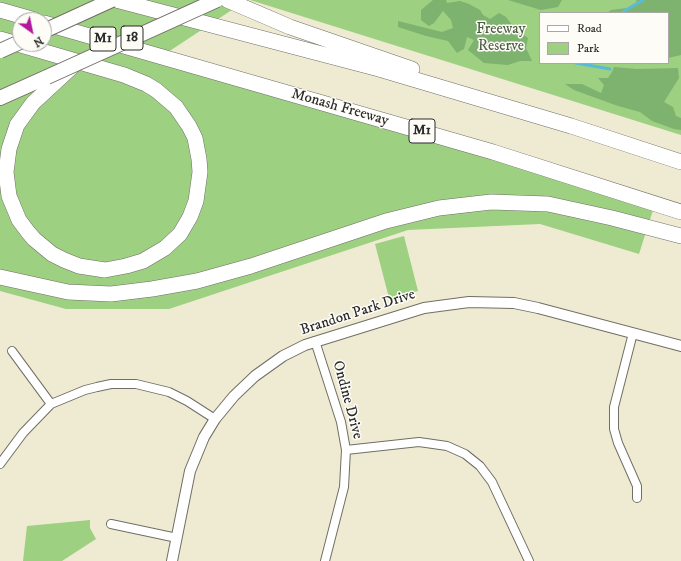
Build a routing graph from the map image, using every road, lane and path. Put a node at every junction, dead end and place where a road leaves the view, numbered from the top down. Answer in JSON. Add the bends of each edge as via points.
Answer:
{"nodes":[{"id":1,"x":112,"y":0,"type":"edge"},
{"id":2,"x":116,"y":0,"type":"edge"},
{"id":3,"x":217,"y":0,"type":"edge"},
{"id":4,"x":227,"y":0,"type":"edge"},
{"id":5,"x":0,"y":10,"type":"edge"},
{"id":6,"x":12,"y":13,"type":"edge"},
{"id":7,"x":52,"y":25,"type":"edge"},
{"id":8,"x":52,"y":27,"type":"edge"},
{"id":9,"x":0,"y":39,"type":"edge"},
{"id":10,"x":12,"y":46,"type":"edge"},
{"id":11,"x":0,"y":51,"type":"edge"},
{"id":12,"x":75,"y":64,"type":"joint"},
{"id":13,"x":52,"y":78,"type":"junction"},
{"id":14,"x":0,"y":98,"type":"edge"},
{"id":15,"x":570,"y":126,"type":"junction"},
{"id":16,"x":681,"y":162,"type":"edge"},
{"id":17,"x":681,"y":212,"type":"edge"},
{"id":18,"x":681,"y":236,"type":"edge"},
{"id":19,"x":0,"y":277,"type":"edge"},
{"id":20,"x":633,"y":333,"type":"junction"},
{"id":21,"x":315,"y":341,"type":"junction"},
{"id":22,"x":681,"y":346,"type":"edge"},
{"id":23,"x":12,"y":351,"type":"dead end"},
{"id":24,"x":51,"y":404,"type":"junction"},
{"id":25,"x":215,"y":419,"type":"junction"},
{"id":26,"x":346,"y":450,"type":"junction"},
{"id":27,"x":0,"y":464,"type":"edge"},
{"id":28,"x":637,"y":498,"type":"dead end"},
{"id":29,"x":111,"y":524,"type":"dead end"},
{"id":30,"x":177,"y":538,"type":"junction"},
{"id":31,"x":172,"y":561,"type":"edge"},
{"id":32,"x":325,"y":561,"type":"edge"},
{"id":33,"x":529,"y":561,"type":"edge"}],
"edges":[{"from":1,"to":8,"type":"highway","bridge":true},
{"from":2,"to":15,"type":"highway","via":[[379,69]]},
{"from":3,"to":12,"type":"highway","number":"18","bridge":true},
{"from":4,"to":15,"type":"highway","via":[[290,27]]},
{"from":5,"to":6,"type":"highway"},
{"from":7,"to":17,"type":"highway","name":"Monash Freeway","number":"M1","via":[[493,152]]},
{"from":9,"to":13,"type":"highway","via":[[124,75],[156,90],[183,115],[195,138],[199,159],[200,181],[196,201],[180,234],[165,248],[143,261],[105,270],[79,266],[52,254],[34,239],[19,220],[9,196],[6,172],[11,140],[17,125]]},
{"from":10,"to":11,"type":"highway","bridge":true},
{"from":12,"to":13,"type":"highway","bridge":true},
{"from":13,"to":14,"type":"highway"},
{"from":15,"to":16,"type":"highway"},
{"from":18,"to":19,"type":"highway","via":[[548,204],[491,202],[439,208],[386,221],[251,266],[197,281],[152,289],[111,294],[68,292]]},
{"from":20,"to":21,"type":"street","name":"Brandon Park Drive","via":[[526,306],[469,302],[424,308]]},
{"from":20,"to":22,"type":"street","name":"Brandon Park Drive"},
{"from":20,"to":28,"type":"street","via":[[614,407],[614,429],[637,486]]},
{"from":21,"to":25,"type":"street","name":"Brandon Park Drive","via":[[283,356],[255,376]]},
{"from":21,"to":26,"type":"street","name":"Ondine Drive","via":[[341,422]]},
{"from":23,"to":24,"type":"street"},
{"from":24,"to":25,"type":"street","via":[[97,387],[136,384],[179,396]]},
{"from":24,"to":27,"type":"street","via":[[23,433]]},
{"from":25,"to":30,"type":"street","name":"Brandon Park Drive","via":[[193,462]]},
{"from":26,"to":32,"type":"street","name":"Ondine Drive","via":[[344,487]]},
{"from":26,"to":33,"type":"street","via":[[419,442],[447,446],[465,454],[480,466],[492,482]]},
{"from":29,"to":30,"type":"street"},
{"from":30,"to":31,"type":"street","name":"Brandon Park Drive"}]}
